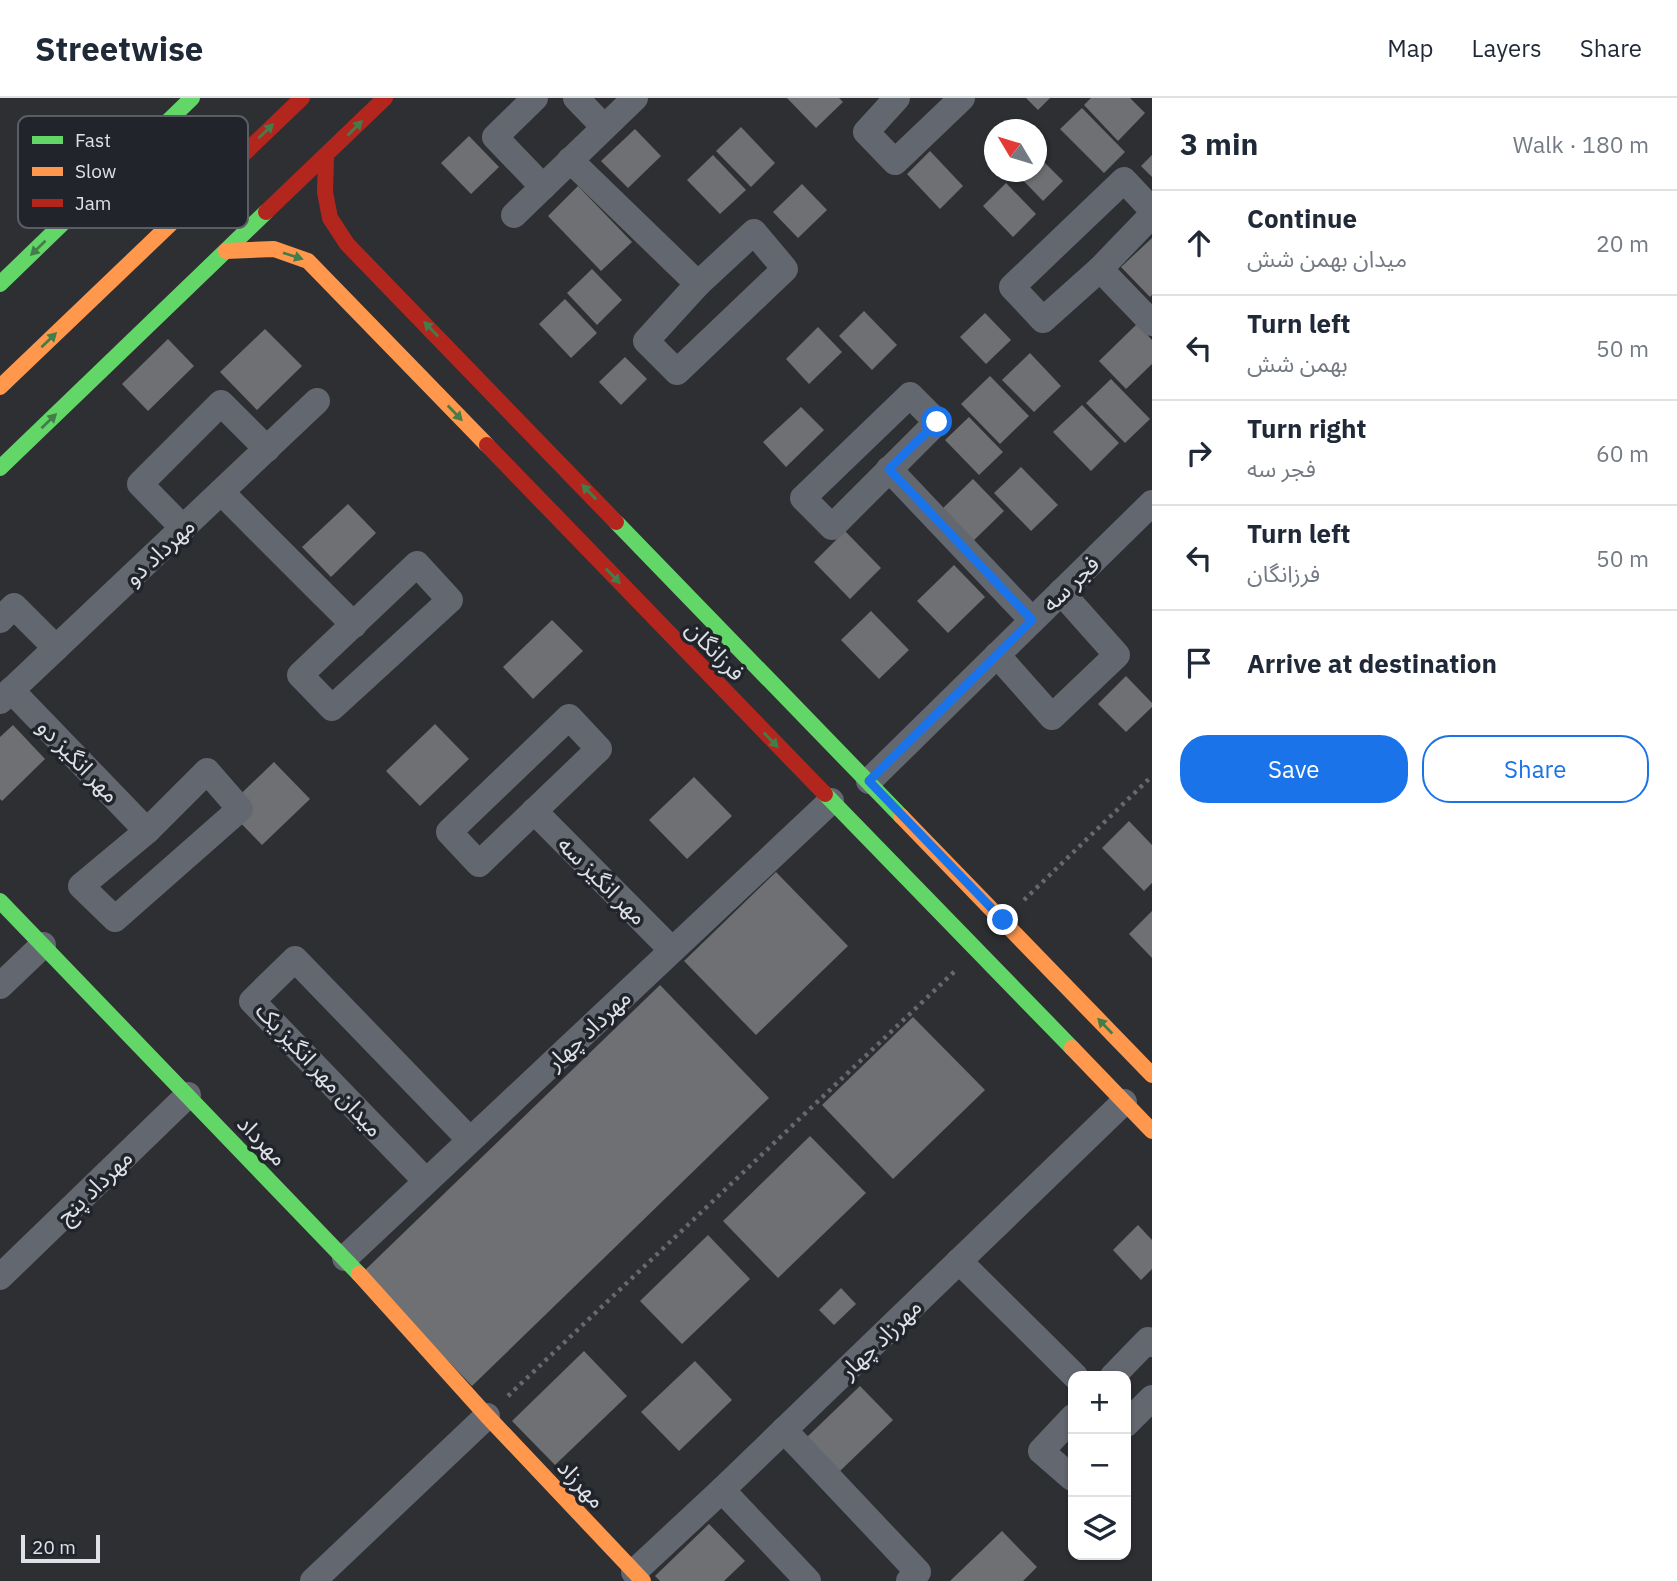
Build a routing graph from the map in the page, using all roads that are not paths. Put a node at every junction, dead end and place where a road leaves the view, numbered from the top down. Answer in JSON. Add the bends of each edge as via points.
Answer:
{"nodes":[{"id":1,"x":302,"y":98,"type":"edge"},
{"id":2,"x":386,"y":98,"type":"edge"},
{"id":3,"x":535,"y":98,"type":"edge"},
{"id":4,"x":576,"y":98,"type":"edge"},
{"id":5,"x":635,"y":98,"type":"edge"},
{"id":6,"x":897,"y":98,"type":"edge"},
{"id":7,"x":962,"y":98,"type":"edge"},
{"id":8,"x":182,"y":102,"type":"edge"},
{"id":9,"x":168,"y":116,"type":"edge"},
{"id":10,"x":604,"y":127,"type":"junction"},
{"id":11,"x":248,"y":150,"type":"edge"},
{"id":12,"x":326,"y":157,"type":"junction"},
{"id":13,"x":570,"y":160,"type":"junction"},
{"id":14,"x":543,"y":187,"type":"junction"},
{"id":15,"x":1152,"y":212,"type":"edge"},
{"id":16,"x":514,"y":215,"type":"dead end"},
{"id":17,"x":56,"y":228,"type":"edge"},
{"id":18,"x":166,"y":228,"type":"edge"},
{"id":19,"x":226,"y":251,"type":"junction"},
{"id":20,"x":1100,"y":269,"type":"junction"},
{"id":21,"x":0,"y":284,"type":"edge"},
{"id":22,"x":698,"y":284,"type":"junction"},
{"id":23,"x":390,"y":286,"type":"junction"},
{"id":24,"x":361,"y":301,"type":"junction"},
{"id":25,"x":1152,"y":323,"type":"edge"},
{"id":26,"x":0,"y":387,"type":"edge"},
{"id":27,"x":317,"y":401,"type":"dead end"},
{"id":28,"x":267,"y":449,"type":"junction"},
{"id":29,"x":0,"y":468,"type":"edge"},
{"id":30,"x":889,"y":469,"type":"junction"},
{"id":31,"x":221,"y":492,"type":"junction"},
{"id":32,"x":1152,"y":503,"type":"edge"},
{"id":33,"x":183,"y":528,"type":"junction"},
{"id":34,"x":1061,"y":592,"type":"junction"},
{"id":35,"x":0,"y":620,"type":"edge"},
{"id":36,"x":1032,"y":620,"type":"junction"},
{"id":37,"x":354,"y":625,"type":"junction"},
{"id":38,"x":56,"y":648,"type":"junction"},
{"id":39,"x":997,"y":655,"type":"junction"},
{"id":40,"x":6,"y":695,"type":"edge"},
{"id":41,"x":869,"y":781,"type":"junction"},
{"id":42,"x":831,"y":801,"type":"junction"},
{"id":43,"x":534,"y":811,"type":"junction"},
{"id":44,"x":147,"y":831,"type":"junction"},
{"id":45,"x":0,"y":901,"type":"edge"},
{"id":46,"x":43,"y":945,"type":"junction"},
{"id":47,"x":673,"y":950,"type":"junction"},
{"id":48,"x":0,"y":986,"type":"edge"},
{"id":49,"x":1151,"y":1073,"type":"edge"},
{"id":50,"x":188,"y":1095,"type":"junction"},
{"id":51,"x":1124,"y":1102,"type":"junction"},
{"id":52,"x":1152,"y":1131,"type":"edge"},
{"id":53,"x":470,"y":1140,"type":"junction"},
{"id":54,"x":426,"y":1181,"type":"junction"},
{"id":55,"x":345,"y":1258,"type":"junction"},
{"id":56,"x":959,"y":1261,"type":"junction"},
{"id":57,"x":0,"y":1277,"type":"edge"},
{"id":58,"x":1152,"y":1344,"type":"edge"},
{"id":59,"x":1070,"y":1371,"type":"edge"},
{"id":60,"x":1118,"y":1371,"type":"edge"},
{"id":61,"x":1152,"y":1398,"type":"edge"},
{"id":62,"x":488,"y":1416,"type":"junction"},
{"id":63,"x":1131,"y":1419,"type":"edge"},
{"id":64,"x":1068,"y":1423,"type":"edge"},
{"id":65,"x":784,"y":1430,"type":"junction"},
{"id":66,"x":1068,"y":1475,"type":"edge"},
{"id":67,"x":722,"y":1490,"type":"junction"},
{"id":68,"x":638,"y":1576,"type":"edge"},
{"id":69,"x":313,"y":1581,"type":"edge"},
{"id":70,"x":808,"y":1581,"type":"edge"},
{"id":71,"x":909,"y":1581,"type":"edge"}],
"edges":[{"from":11,"to":1,"type":"street","one_way":true},
{"from":12,"to":2,"type":"street","one_way":true},
{"from":3,"to":14,"type":"street","via":[[495,137]]},
{"from":4,"to":10,"type":"street"},
{"from":5,"to":10,"type":"street"},
{"from":6,"to":7,"type":"street","via":[[866,132],[895,162]]},
{"from":8,"to":9,"type":"street","one_way":true},
{"from":10,"to":13,"type":"street"},
{"from":12,"to":19,"type":"street"},
{"from":12,"to":23,"type":"street","name":"فرزانگان","via":[[330,218],[347,244]]},
{"from":13,"to":14,"type":"street"},
{"from":13,"to":22,"type":"street"},
{"from":14,"to":16,"type":"street"},
{"from":15,"to":20,"type":"street"},
{"from":15,"to":20,"type":"street","via":[[1124,180],[1013,287],[1043,320]]},
{"from":17,"to":21,"type":"street","one_way":true},
{"from":26,"to":18,"type":"street","one_way":true},
{"from":19,"to":24,"type":"street","name":"فرزانگان","one_way":true,"via":[[274,249],[308,261]]},
{"from":29,"to":19,"type":"street","one_way":true},
{"from":20,"to":25,"type":"street"},
{"from":22,"to":22,"type":"street","via":[[754,232],[785,269],[677,372],[646,341]]},
{"from":23,"to":24,"type":"street","via":[[376,285]]},
{"from":41,"to":23,"type":"street","name":"فرزانگان","one_way":true},
{"from":24,"to":42,"type":"street","name":"فرزانگان","one_way":true},
{"from":27,"to":28,"type":"street","name":"مهرداد دو"},
{"from":28,"to":31,"type":"street","name":"مهرداد دو"},
{"from":28,"to":33,"type":"street","via":[[220,403],[140,484]]},
{"from":30,"to":30,"type":"street","via":[[937,422],[910,395],[803,498],[832,527]]},
{"from":30,"to":36,"type":"street"},
{"from":31,"to":33,"type":"street","name":"مهرداد دو"},
{"from":31,"to":37,"type":"street"},
{"from":32,"to":34,"type":"street","name":"فجر سه"},
{"from":33,"to":38,"type":"street","name":"مهرداد دو"},
{"from":34,"to":36,"type":"street","name":"فجر سه"},
{"from":34,"to":39,"type":"street","via":[[1117,655],[1052,717]]},
{"from":35,"to":38,"type":"street","via":[[14,606]]},
{"from":36,"to":39,"type":"street","name":"فجر سه"},
{"from":37,"to":37,"type":"street","via":[[416,564],[450,600],[332,708],[300,675]]},
{"from":38,"to":40,"type":"street","name":"مهرداد دو"},
{"from":39,"to":41,"type":"street","name":"فجر سه"},
{"from":40,"to":44,"type":"street","name":"مهر انگیز دو"},
{"from":49,"to":41,"type":"street","name":"فرزانگان","one_way":true},
{"from":42,"to":47,"type":"street","name":"مهرداد چهار"},
{"from":42,"to":51,"type":"street","name":"فرزانگان"},
{"from":43,"to":43,"type":"street","via":[[598,749],[569,717],[449,832],[479,864]]},
{"from":43,"to":47,"type":"street","name":"مهر انگیز سه"},
{"from":44,"to":44,"type":"street","via":[[206,771],[240,809],[115,919],[81,886]]},
{"from":45,"to":46,"type":"street","name":"مهرداد"},
{"from":46,"to":48,"type":"street"},
{"from":46,"to":50,"type":"street","name":"مهرداد"},
{"from":47,"to":53,"type":"street","name":"مهرداد چهار"},
{"from":50,"to":55,"type":"street","name":"مهرداد"},
{"from":50,"to":57,"type":"street","name":"مهرداد پنج"},
{"from":51,"to":52,"type":"street","name":"فرزانگان"},
{"from":51,"to":56,"type":"street","name":"مهرزاد چهار"},
{"from":53,"to":54,"type":"street","name":"مهرداد چهار"},
{"from":53,"to":54,"type":"street","name":"میدان مهر انگیز یک","via":[[295,959],[252,1001]]},
{"from":54,"to":55,"type":"street","name":"مهرداد چهار"},
{"from":55,"to":62,"type":"street","name":"مهرداد"},
{"from":56,"to":59,"type":"street"},
{"from":56,"to":65,"type":"street","name":"مهرزاد چهار"},
{"from":58,"to":60,"type":"street","via":[[1148,1340]]},
{"from":61,"to":63,"type":"street"},
{"from":62,"to":68,"type":"street","name":"مهرزاد"},
{"from":62,"to":69,"type":"street"},
{"from":64,"to":66,"type":"street","via":[[1041,1451]]},
{"from":65,"to":67,"type":"street","name":"مهرزاد چهار"},
{"from":65,"to":71,"type":"street","via":[[918,1572]]},
{"from":67,"to":68,"type":"street","name":"مهرزاد چهار"},
{"from":67,"to":70,"type":"street"}]}
